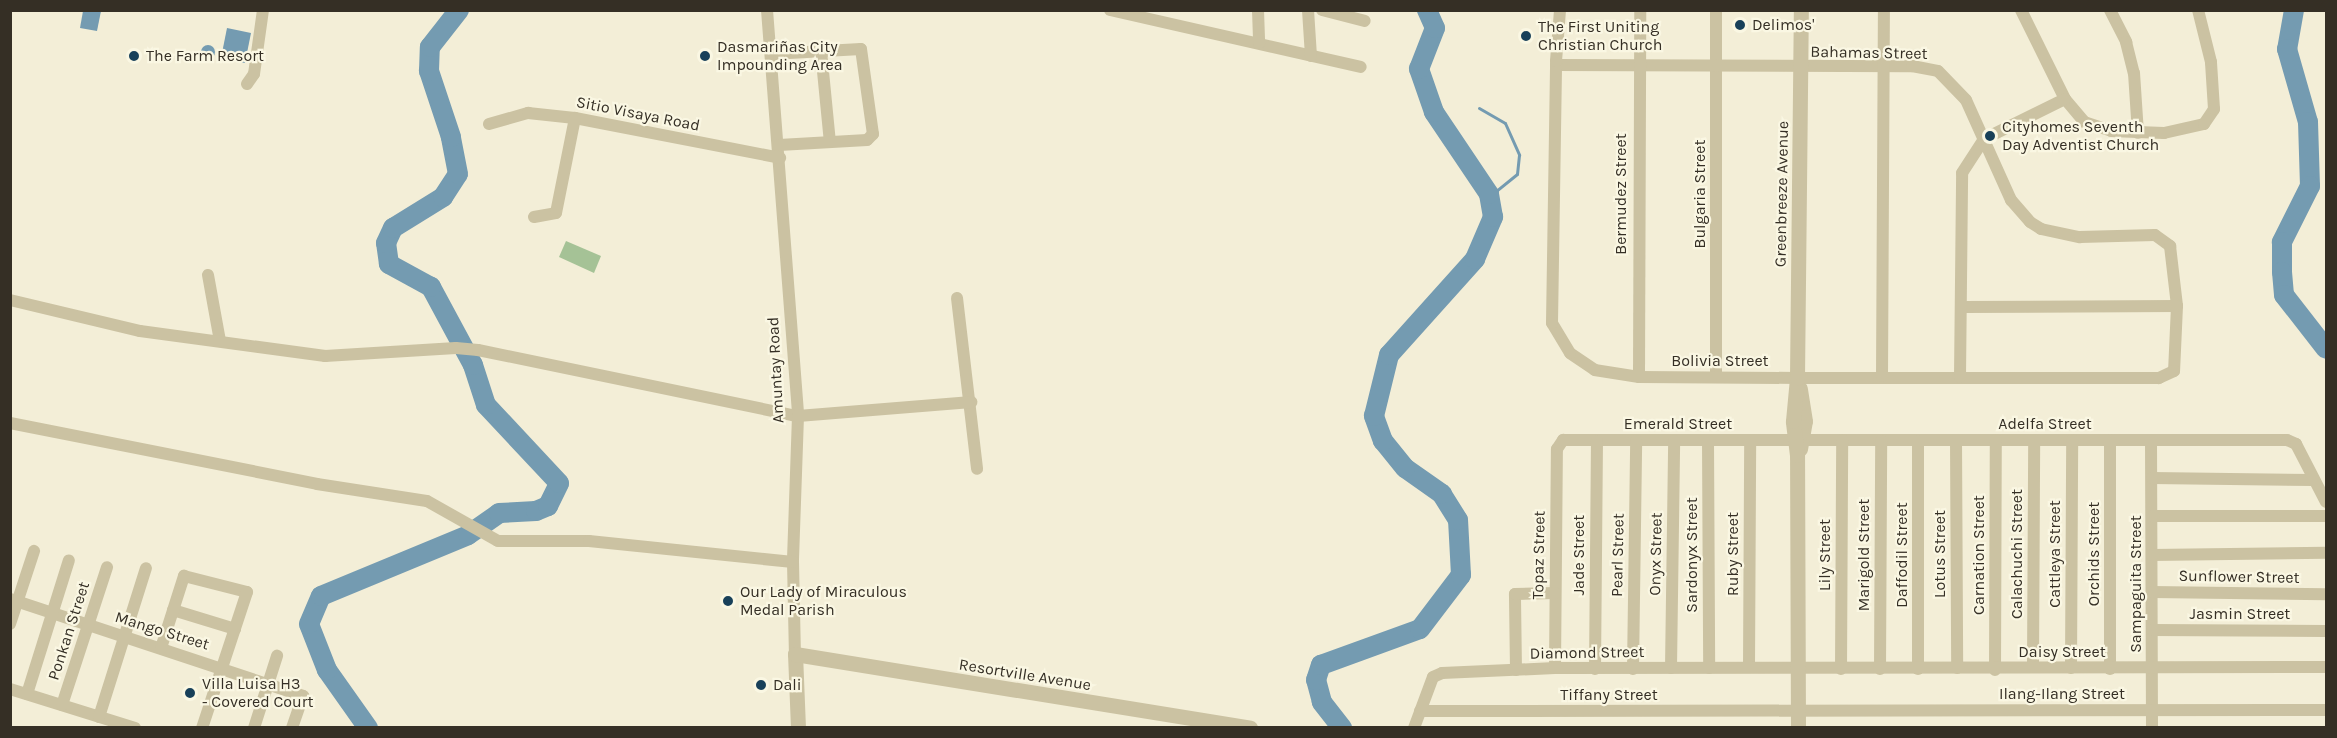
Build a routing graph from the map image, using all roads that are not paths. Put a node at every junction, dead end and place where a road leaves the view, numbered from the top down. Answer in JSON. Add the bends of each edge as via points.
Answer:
{"nodes":[{"id":1,"x":263,"y":10,"type":"edge"},
{"id":2,"x":767,"y":10,"type":"edge"},
{"id":3,"x":1110,"y":10,"type":"edge"},
{"id":4,"x":1258,"y":10,"type":"edge"},
{"id":5,"x":1308,"y":10,"type":"edge"},
{"id":6,"x":1322,"y":10,"type":"edge"},
{"id":7,"x":1560,"y":10,"type":"edge"},
{"id":8,"x":1640,"y":10,"type":"edge"},
{"id":9,"x":1716,"y":10,"type":"edge"},
{"id":10,"x":1801,"y":10,"type":"edge"},
{"id":11,"x":1884,"y":10,"type":"edge"},
{"id":12,"x":2021,"y":10,"type":"edge"},
{"id":13,"x":2110,"y":10,"type":"edge"},
{"id":14,"x":2198,"y":10,"type":"edge"},
{"id":15,"x":1365,"y":21,"type":"dead end"},
{"id":16,"x":1259,"y":43,"type":"junction"},
{"id":17,"x":821,"y":51,"type":"junction"},
{"id":18,"x":771,"y":54,"type":"junction"},
{"id":19,"x":1311,"y":56,"type":"junction"},
{"id":20,"x":1556,"y":65,"type":"junction"},
{"id":21,"x":1361,"y":67,"type":"dead end"},
{"id":22,"x":1638,"y":68,"type":"junction"},
{"id":23,"x":1717,"y":68,"type":"junction"},
{"id":24,"x":1802,"y":68,"type":"junction"},
{"id":25,"x":1884,"y":68,"type":"junction"},
{"id":26,"x":247,"y":84,"type":"dead end"},
{"id":27,"x":2065,"y":99,"type":"junction"},
{"id":28,"x":575,"y":118,"type":"junction"},
{"id":29,"x":489,"y":124,"type":"dead end"},
{"id":30,"x":2138,"y":133,"type":"junction"},
{"id":31,"x":1984,"y":139,"type":"junction"},
{"id":32,"x":830,"y":142,"type":"junction"},
{"id":33,"x":779,"y":145,"type":"junction"},
{"id":34,"x":780,"y":158,"type":"junction"},
{"id":35,"x":534,"y":217,"type":"dead end"},
{"id":36,"x":208,"y":275,"type":"dead end"},
{"id":37,"x":957,"y":298,"type":"dead end"},
{"id":38,"x":10,"y":300,"type":"edge"},
{"id":39,"x":2177,"y":306,"type":"junction"},
{"id":40,"x":1963,"y":307,"type":"junction"},
{"id":41,"x":220,"y":341,"type":"junction"},
{"id":42,"x":1882,"y":376,"type":"junction"},
{"id":43,"x":2170,"y":376,"type":"joint"},
{"id":44,"x":1639,"y":377,"type":"junction"},
{"id":45,"x":1716,"y":377,"type":"junction"},
{"id":46,"x":1960,"y":377,"type":"junction"},
{"id":47,"x":1797,"y":378,"type":"junction"},
{"id":48,"x":971,"y":402,"type":"junction"},
{"id":49,"x":798,"y":416,"type":"junction"},
{"id":50,"x":10,"y":423,"type":"edge"},
{"id":51,"x":1842,"y":440,"type":"junction"},
{"id":52,"x":1956,"y":440,"type":"junction"},
{"id":53,"x":1996,"y":440,"type":"junction"},
{"id":54,"x":2034,"y":440,"type":"junction"},
{"id":55,"x":2072,"y":440,"type":"junction"},
{"id":56,"x":2110,"y":440,"type":"junction"},
{"id":57,"x":2151,"y":440,"type":"junction"},
{"id":58,"x":1597,"y":441,"type":"junction"},
{"id":59,"x":1636,"y":441,"type":"junction"},
{"id":60,"x":1674,"y":441,"type":"junction"},
{"id":61,"x":1708,"y":441,"type":"junction"},
{"id":62,"x":1750,"y":441,"type":"junction"},
{"id":63,"x":1881,"y":441,"type":"junction"},
{"id":64,"x":1918,"y":441,"type":"junction"},
{"id":65,"x":1558,"y":443,"type":"joint"},
{"id":66,"x":1798,"y":444,"type":"junction"},
{"id":67,"x":977,"y":469,"type":"dead end"},
{"id":68,"x":2152,"y":478,"type":"junction"},
{"id":69,"x":2313,"y":480,"type":"junction"},
{"id":70,"x":2326,"y":502,"type":"edge"},
{"id":71,"x":2152,"y":516,"type":"junction"},
{"id":72,"x":2326,"y":516,"type":"edge"},
{"id":73,"x":34,"y":551,"type":"dead end"},
{"id":74,"x":2326,"y":553,"type":"edge"},
{"id":75,"x":2152,"y":555,"type":"junction"},
{"id":76,"x":69,"y":560,"type":"dead end"},
{"id":77,"x":793,"y":562,"type":"junction"},
{"id":78,"x":107,"y":567,"type":"dead end"},
{"id":79,"x":146,"y":568,"type":"dead end"},
{"id":80,"x":2152,"y":592,"type":"junction"},
{"id":81,"x":1555,"y":593,"type":"junction"},
{"id":82,"x":2326,"y":594,"type":"edge"},
{"id":83,"x":14,"y":601,"type":"edge"},
{"id":84,"x":173,"y":610,"type":"junction"},
{"id":85,"x":54,"y":614,"type":"junction"},
{"id":86,"x":10,"y":624,"type":"edge"},
{"id":87,"x":90,"y":625,"type":"junction"},
{"id":88,"x":235,"y":629,"type":"junction"},
{"id":89,"x":2152,"y":630,"type":"junction"},
{"id":90,"x":2326,"y":631,"type":"edge"},
{"id":91,"x":125,"y":636,"type":"junction"},
{"id":92,"x":161,"y":648,"type":"junction"},
{"id":93,"x":795,"y":654,"type":"junction"},
{"id":94,"x":277,"y":656,"type":"dead end"},
{"id":95,"x":222,"y":667,"type":"junction"},
{"id":96,"x":1749,"y":667,"type":"junction"},
{"id":97,"x":2033,"y":667,"type":"junction"},
{"id":98,"x":1555,"y":668,"type":"junction"},
{"id":99,"x":1671,"y":668,"type":"junction"},
{"id":100,"x":1709,"y":668,"type":"junction"},
{"id":101,"x":1797,"y":668,"type":"junction"},
{"id":102,"x":1957,"y":668,"type":"junction"},
{"id":103,"x":2071,"y":668,"type":"junction"},
{"id":104,"x":2153,"y":668,"type":"junction"},
{"id":105,"x":2326,"y":668,"type":"edge"},
{"id":106,"x":1595,"y":669,"type":"junction"},
{"id":107,"x":1633,"y":669,"type":"junction"},
{"id":108,"x":1841,"y":669,"type":"junction"},
{"id":109,"x":1880,"y":669,"type":"junction"},
{"id":110,"x":1918,"y":669,"type":"junction"},
{"id":111,"x":2110,"y":669,"type":"junction"},
{"id":112,"x":1516,"y":670,"type":"junction"},
{"id":113,"x":1995,"y":670,"type":"junction"},
{"id":114,"x":269,"y":682,"type":"junction"},
{"id":115,"x":10,"y":689,"type":"edge"},
{"id":116,"x":27,"y":694,"type":"junction"},
{"id":117,"x":62,"y":705,"type":"junction"},
{"id":118,"x":2152,"y":710,"type":"junction"},
{"id":119,"x":2326,"y":710,"type":"edge"},
{"id":120,"x":1420,"y":711,"type":"junction"},
{"id":121,"x":1798,"y":711,"type":"junction"},
{"id":122,"x":99,"y":717,"type":"junction"},
{"id":123,"x":135,"y":728,"type":"edge"},
{"id":124,"x":202,"y":728,"type":"edge"},
{"id":125,"x":254,"y":728,"type":"edge"},
{"id":126,"x":292,"y":728,"type":"edge"},
{"id":127,"x":798,"y":728,"type":"edge"},
{"id":128,"x":1251,"y":728,"type":"edge"},
{"id":129,"x":1414,"y":728,"type":"edge"},
{"id":130,"x":1798,"y":728,"type":"edge"},
{"id":131,"x":2152,"y":728,"type":"edge"}],
"edges":[{"from":1,"to":26,"type":"street","via":[[254,74]]},
{"from":2,"to":18,"type":"street","name":"Amuntay Road"},
{"from":3,"to":16,"type":"street"},
{"from":4,"to":16,"type":"street"},
{"from":5,"to":19,"type":"street"},
{"from":6,"to":15,"type":"street"},
{"from":7,"to":20,"type":"street","name":"Bolivia Street"},
{"from":8,"to":22,"type":"street","name":"Bermudez Street"},
{"from":9,"to":23,"type":"street","name":"Bulgaria Street"},
{"from":10,"to":24,"type":"street","name":"Greenbreeze Avenue"},
{"from":11,"to":25,"type":"street"},
{"from":12,"to":27,"type":"street"},
{"from":13,"to":30,"type":"street","via":[[2126,42],[2134,73]]},
{"from":14,"to":30,"type":"street","via":[[2208,39],[2214,109],[2204,123],[2185,130]]},
{"from":16,"to":19,"type":"street"},
{"from":17,"to":18,"type":"street"},
{"from":17,"to":32,"type":"street"},
{"from":17,"to":32,"type":"street","via":[[864,51],[873,134],[867,140]]},
{"from":18,"to":33,"type":"street","name":"Amuntay Road"},
{"from":19,"to":21,"type":"street"},
{"from":20,"to":22,"type":"street","name":"Bahamas Street"},
{"from":20,"to":44,"type":"street","name":"Bolivia Street","via":[[1552,323],[1560,342],[1583,363],[1607,374]]},
{"from":22,"to":23,"type":"street","name":"Bahamas Street"},
{"from":22,"to":44,"type":"street","name":"Bermudez Street"},
{"from":23,"to":24,"type":"street","name":"Bahamas Street"},
{"from":23,"to":45,"type":"street","name":"Bulgaria Street"},
{"from":24,"to":25,"type":"street","name":"Bahamas Street"},
{"from":24,"to":47,"type":"street","name":"Greenbreeze Avenue"},
{"from":25,"to":31,"type":"street","name":"Bahamas Street","via":[[1926,67],[1938,71],[1966,100]]},
{"from":25,"to":42,"type":"street"},
{"from":27,"to":30,"type":"street","via":[[2084,122],[2097,129]]},
{"from":27,"to":31,"type":"street"},
{"from":28,"to":29,"type":"street","name":"Sitio Visaya Road","via":[[528,113]]},
{"from":28,"to":34,"type":"street","name":"Sitio Visaya Road"},
{"from":28,"to":35,"type":"street","via":[[556,213]]},
{"from":31,"to":39,"type":"street","name":"Bahamas Street","via":[[2011,200],[2020,213],[2041,229],[2080,237],[2155,235],[2163,239],[2174,254]]},
{"from":31,"to":40,"type":"street","via":[[1962,173]]},
{"from":32,"to":33,"type":"street"},
{"from":33,"to":34,"type":"street","name":"Amuntay Road"},
{"from":34,"to":49,"type":"street","name":"Amuntay Road"},
{"from":36,"to":41,"type":"street"},
{"from":37,"to":48,"type":"street"},
{"from":38,"to":41,"type":"street","via":[[140,331]]},
{"from":39,"to":40,"type":"street"},
{"from":39,"to":43,"type":"street","name":"Bahamas Street","via":[[2177,364]]},
{"from":40,"to":46,"type":"street"},
{"from":41,"to":49,"type":"street","via":[[325,356],[478,350]]},
{"from":42,"to":46,"type":"street","name":"Bolivia Street"},
{"from":42,"to":47,"type":"street","name":"Bolivia Street"},
{"from":43,"to":46,"type":"street","name":"Bolivia Street"},
{"from":44,"to":45,"type":"street","name":"Bolivia Street"},
{"from":45,"to":47,"type":"street","name":"Bolivia Street"},
{"from":47,"to":66,"type":"street","name":"Greenbreeze Avenue","via":[[1804,403]]},
{"from":48,"to":49,"type":"street"},
{"from":48,"to":67,"type":"street"},
{"from":49,"to":77,"type":"street","name":"Amuntay Road"},
{"from":50,"to":77,"type":"street","via":[[317,484],[412,497],[459,517],[498,541],[589,541]]},
{"from":51,"to":63,"type":"street","name":"Adelfa Street"},
{"from":51,"to":66,"type":"street","name":"Adelfa Street"},
{"from":51,"to":108,"type":"street","name":"Lily Street"},
{"from":52,"to":53,"type":"street","name":"Adelfa Street"},
{"from":52,"to":64,"type":"street","name":"Adelfa Street"},
{"from":52,"to":102,"type":"street","name":"Lotus Street"},
{"from":53,"to":54,"type":"street","name":"Adelfa Street"},
{"from":53,"to":113,"type":"street","name":"Carnation Street"},
{"from":54,"to":55,"type":"street","name":"Adelfa Street"},
{"from":54,"to":97,"type":"street","name":"Calachuchi Street"},
{"from":55,"to":56,"type":"street","name":"Adelfa Street"},
{"from":55,"to":103,"type":"street","name":"Cattleya Street"},
{"from":56,"to":57,"type":"street","name":"Adelfa Street"},
{"from":56,"to":111,"type":"street","name":"Orchids Street"},
{"from":57,"to":68,"type":"street","name":"Sampaguita Street"},
{"from":57,"to":69,"type":"street","name":"Adelfa Street","via":[[2292,441]]},
{"from":58,"to":59,"type":"street","name":"Emerald Street"},
{"from":58,"to":65,"type":"street","name":"Emerald Street"},
{"from":58,"to":106,"type":"street","name":"Jade Street"},
{"from":59,"to":60,"type":"street","name":"Emerald Street"},
{"from":59,"to":107,"type":"street","name":"Pearl Street"},
{"from":60,"to":61,"type":"street","name":"Emerald Street"},
{"from":60,"to":99,"type":"street","name":"Onyx Street"},
{"from":61,"to":62,"type":"street","name":"Emerald Street"},
{"from":61,"to":100,"type":"street","name":"Sardonyx Street"},
{"from":62,"to":66,"type":"street","name":"Emerald Street"},
{"from":62,"to":96,"type":"street","name":"Ruby Street"},
{"from":63,"to":64,"type":"street","name":"Adelfa Street"},
{"from":63,"to":109,"type":"street","name":"Marigold Street"},
{"from":64,"to":110,"type":"street","name":"Daffodil Street"},
{"from":65,"to":81,"type":"street","name":"Topaz Street"},
{"from":66,"to":101,"type":"street","name":"Greenbreeze Avenue"},
{"from":68,"to":69,"type":"street"},
{"from":68,"to":71,"type":"street","name":"Sampaguita Street"},
{"from":69,"to":70,"type":"street"},
{"from":71,"to":72,"type":"street"},
{"from":71,"to":75,"type":"street","name":"Sampaguita Street"},
{"from":73,"to":83,"type":"street"},
{"from":74,"to":75,"type":"street"},
{"from":75,"to":80,"type":"street","name":"Sampaguita Street"},
{"from":76,"to":85,"type":"street"},
{"from":77,"to":93,"type":"street","name":"Amuntay Road"},
{"from":78,"to":87,"type":"street","name":"Ponkan Street"},
{"from":79,"to":91,"type":"street"},
{"from":80,"to":82,"type":"street","name":"Sunflower Street"},
{"from":80,"to":89,"type":"street","name":"Sampaguita Street"},
{"from":81,"to":98,"type":"street","name":"Topaz Street"},
{"from":81,"to":112,"type":"street","via":[[1515,594]]},
{"from":83,"to":85,"type":"street","name":"Mango Street"},
{"from":83,"to":86,"type":"street"},
{"from":84,"to":88,"type":"street"},
{"from":84,"to":88,"type":"street","via":[[184,576],[247,592]]},
{"from":84,"to":92,"type":"street"},
{"from":85,"to":87,"type":"street","name":"Mango Street"},
{"from":85,"to":116,"type":"street"},
{"from":87,"to":91,"type":"street","name":"Mango Street"},
{"from":87,"to":117,"type":"street","name":"Ponkan Street"},
{"from":88,"to":95,"type":"street"},
{"from":89,"to":90,"type":"street","name":"Jasmin Street"},
{"from":89,"to":104,"type":"street","name":"Sampaguita Street"},
{"from":91,"to":92,"type":"street","name":"Mango Street"},
{"from":91,"to":122,"type":"street"},
{"from":92,"to":95,"type":"street","name":"Mango Street"},
{"from":93,"to":127,"type":"street","name":"Amuntay Road"},
{"from":93,"to":128,"type":"street","name":"Resortville Avenue"},
{"from":94,"to":114,"type":"street"},
{"from":95,"to":114,"type":"street","name":"Mango Street"},
{"from":95,"to":124,"type":"street"},
{"from":96,"to":100,"type":"street","name":"Diamond Street"},
{"from":96,"to":101,"type":"street","name":"Diamond Street"},
{"from":97,"to":103,"type":"street","name":"Daisy Street"},
{"from":97,"to":113,"type":"street","name":"Daisy Street"},
{"from":98,"to":106,"type":"street","name":"Diamond Street"},
{"from":98,"to":112,"type":"street","name":"Diamond Street"},
{"from":99,"to":100,"type":"street","name":"Diamond Street"},
{"from":99,"to":107,"type":"street","name":"Diamond Street"},
{"from":101,"to":108,"type":"street","name":"Daisy Street"},
{"from":101,"to":121,"type":"street","name":"Greenbreeze Avenue"},
{"from":102,"to":110,"type":"street","name":"Daisy Street"},
{"from":102,"to":113,"type":"street","name":"Daisy Street"},
{"from":103,"to":111,"type":"street","name":"Daisy Street"},
{"from":104,"to":105,"type":"street","name":"Daisy Street"},
{"from":104,"to":111,"type":"street","name":"Daisy Street"},
{"from":104,"to":118,"type":"street","name":"Sampaguita Street"},
{"from":106,"to":107,"type":"street","name":"Diamond Street"},
{"from":108,"to":109,"type":"street","name":"Daisy Street"},
{"from":109,"to":110,"type":"street","name":"Daisy Street"},
{"from":112,"to":120,"type":"street","name":"Diamond Street","via":[[1437,675]]},
{"from":114,"to":125,"type":"street"},
{"from":114,"to":126,"type":"street","name":"Mango Street","via":[[303,696]]},
{"from":115,"to":116,"type":"street"},
{"from":116,"to":117,"type":"street"},
{"from":117,"to":122,"type":"street"},
{"from":118,"to":119,"type":"street","name":"Ilang-Ilang Street"},
{"from":118,"to":121,"type":"street","name":"Ilang-Ilang Street"},
{"from":118,"to":131,"type":"street","name":"Sampaguita Street"},
{"from":120,"to":121,"type":"street","name":"Tiffany Street"},
{"from":120,"to":129,"type":"street","name":"Diamond Street"},
{"from":121,"to":130,"type":"street","name":"Greenbreeze Avenue"},
{"from":122,"to":123,"type":"street"}]}
